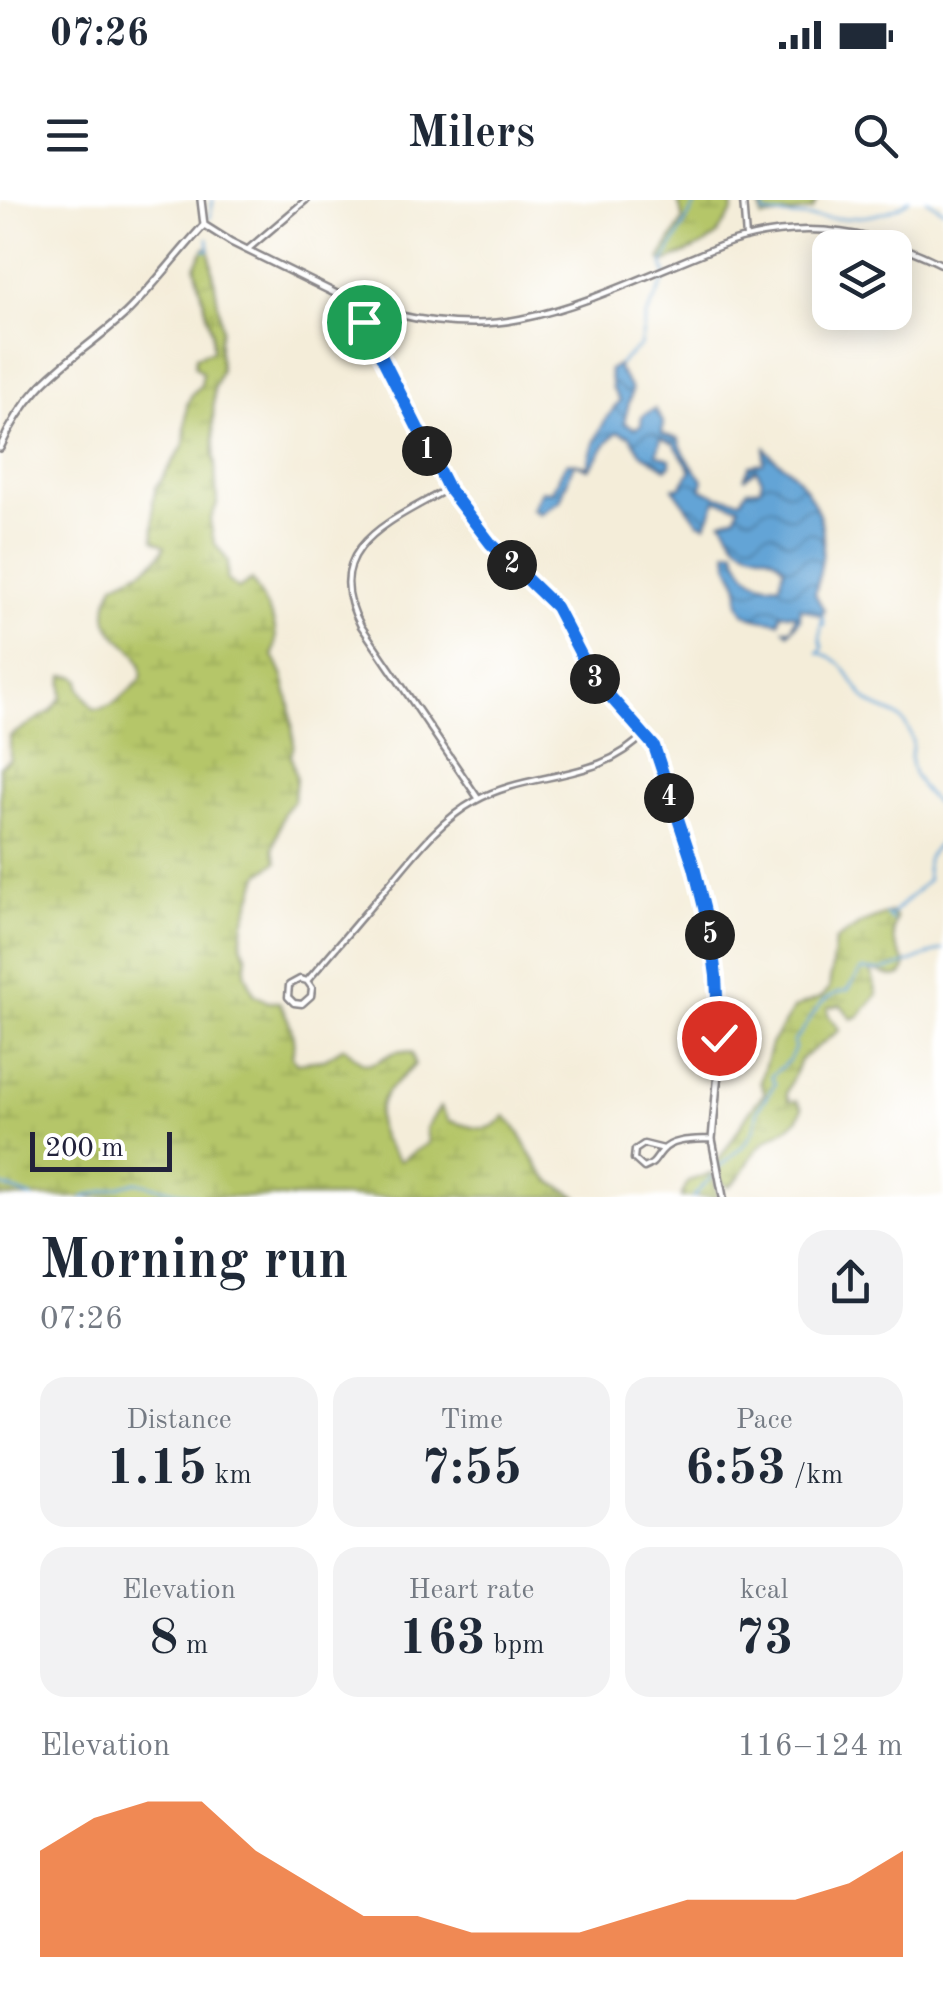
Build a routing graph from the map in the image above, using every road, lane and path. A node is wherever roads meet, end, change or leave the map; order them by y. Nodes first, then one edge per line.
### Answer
1 (201, 200) edge
2 (306, 200) edge
3 (743, 200) edge
4 (204, 225) junction
5 (746, 238) junction
6 (246, 250) junction
7 (943, 264) edge
8 (351, 301) junction
9 (0, 448) edge
10 (448, 488) junction
11 (645, 733) junction
12 (478, 799) junction
13 (307, 982) junction
14 (712, 1138) junction
15 (664, 1148) junction
16 (723, 1197) edge

1 - 4 street
2 - 6 street
3 - 5 street
4 - 6 street
4 - 9 street
5 - 7 street
5 - 8 street
6 - 8 street
8 - 10 street
10 - 11 street
10 - 12 street
11 - 12 street
11 - 14 street
12 - 13 street
13 - 13 street
14 - 15 street
14 - 16 street
15 - 15 street

